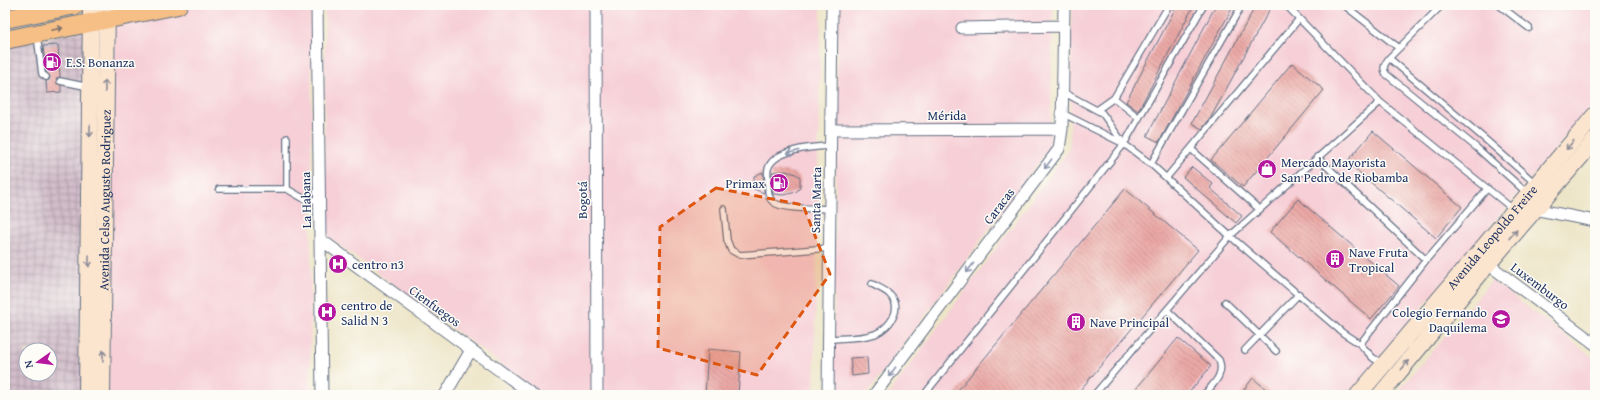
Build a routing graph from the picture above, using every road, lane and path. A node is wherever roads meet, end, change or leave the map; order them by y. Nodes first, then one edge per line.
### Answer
1 (76, 5) edge
2 (178, 5) edge
3 (318, 5) edge
4 (596, 5) edge
5 (832, 5) edge
6 (1064, 5) edge
7 (1169, 5) edge
8 (1204, 5) edge
9 (1242, 5) edge
10 (1286, 5) edge
11 (1344, 5) edge
12 (1442, 5) edge
13 (1500, 5) edge
14 (50, 7) edge
15 (99, 14) edge
16 (5, 19) edge
17 (1299, 19) junction
18 (1064, 26) junction
19 (962, 28) dead end
20 (1529, 28) dead end
21 (37, 33) junction
22 (5, 40) edge
23 (1399, 48) junction
24 (1389, 58) junction
25 (98, 65) junction
26 (46, 77) dead end
27 (60, 81) dead end
28 (90, 87) junction
29 (1063, 92) junction
30 (1114, 98) junction
31 (1380, 102) junction
32 (1097, 110) junction
33 (1062, 113) junction
34 (1595, 115) edge
35 (1139, 118) junction
36 (1062, 129) junction
37 (832, 130) junction
38 (287, 138) dead end
39 (1595, 140) edge
40 (1124, 144) junction
41 (831, 146) junction
42 (1191, 148) junction
43 (1317, 157) junction
44 (1151, 164) junction
45 (1167, 177) junction
46 (219, 189) dead end
47 (287, 189) junction
48 (1487, 189) junction
49 (1532, 189) junction
50 (320, 200) junction
51 (830, 209) junction
52 (1259, 209) junction
53 (1534, 209) junction
54 (724, 210) dead end
55 (1514, 211) junction
56 (1595, 221) edge
57 (1230, 236) junction
58 (320, 239) junction
59 (830, 248) junction
60 (1426, 260) junction
61 (1488, 264) junction
62 (872, 284) dead end
63 (1299, 294) junction
64 (1225, 302) dead end
65 (1166, 310) junction
66 (1259, 335) junction
67 (828, 339) junction
68 (1360, 344) junction
69 (1595, 344) edge
70 (471, 350) junction
71 (1245, 350) dead end
72 (1276, 351) dead end
73 (1384, 364) junction
74 (95, 378) junction
75 (1363, 393) edge
76 (530, 394) edge
77 (87, 395) edge
78 (102, 395) edge
79 (322, 395) edge
80 (445, 395) edge
81 (597, 395) edge
82 (828, 395) edge
83 (874, 395) edge
84 (924, 395) edge
85 (1094, 395) edge
86 (1204, 395) edge
87 (1380, 395) edge

1 - 14 main road
2 - 15 main road
3 - 50 street, La Habana
4 - 81 street, Bogotá
5 - 37 street, Santa Marta
6 - 18 street, Caracas
7 - 30 lane
8 - 35 lane
9 - 44 lane
10 - 17 lane
11 - 23 lane
12 - 23 lane
13 - 20 lane
14 - 16 main road
21 -> 15 main road
15 - 25 street, Avenida Celso Augusto Rodriguez
17 - 31 lane
17 - 42 lane
18 - 19 street
18 - 29 street, Caracas
21 - 22 main road
21 - 26 lane
23 - 24 lane
24 - 49 lane
24 - 49 lane
25 - 28 street, Avenida Celso Augusto Rodriguez
74 -> 25 street, Avenida Celso Augusto Rodriguez
27 - 28 lane
28 -> 74 street, Avenida Celso Augusto Rodriguez
29 - 32 lane
29 - 33 street, Caracas
30 - 32 lane
30 - 35 lane
31 - 43 lane
31 - 48 lane
32 - 40 lane
33 - 36 street, Caracas
33 - 40 lane
34 -> 49 street, Avenida Leopoldo Freire
35 - 40 lane
36 - 37 street, Mérida
36 -> 83 street, Caracas
37 - 41 street, Santa Marta
38 - 47 lane
39 - 53 street, Avenida Leopoldo Freire
40 - 44 lane
40 - 84 lane
41 - 51 street, Santa Marta
41 -> 51 lane
42 - 45 lane
42 - 52 lane
43 - 52 lane
43 - 60 lane
44 - 45 lane
45 - 57 lane
46 - 47 lane
47 - 50 lane
48 - 55 lane
48 - 60 lane
49 - 55 street, Avenida Leopoldo Freire
50 - 58 street, La Habana
51 - 59 street, Santa Marta
52 - 57 lane
53 - 56 street
61 -> 53 street, Avenida Leopoldo Freire
54 - 59 lane
55 - 73 street, Avenida Leopoldo Freire
57 - 63 lane
57 - 65 lane
58 - 70 street, Cienfuegos
58 - 79 street, La Habana
59 - 67 street, Santa Marta
60 - 68 lane
61 - 69 street, Luxemburgo
87 -> 61 street, Avenida Leopoldo Freire
62 - 67 lane
63 - 66 lane
63 - 68 lane
64 - 66 lane
65 - 85 lane
65 - 86 lane
66 - 71 lane
66 - 72 lane
67 - 82 street, Santa Marta
68 - 73 lane
70 - 76 street, Cienfuegos
70 - 80 street
73 - 75 street, Avenida Leopoldo Freire
74 - 77 street, Avenida Celso Augusto Rodriguez
74 - 78 street, Avenida Celso Augusto Rodriguez

